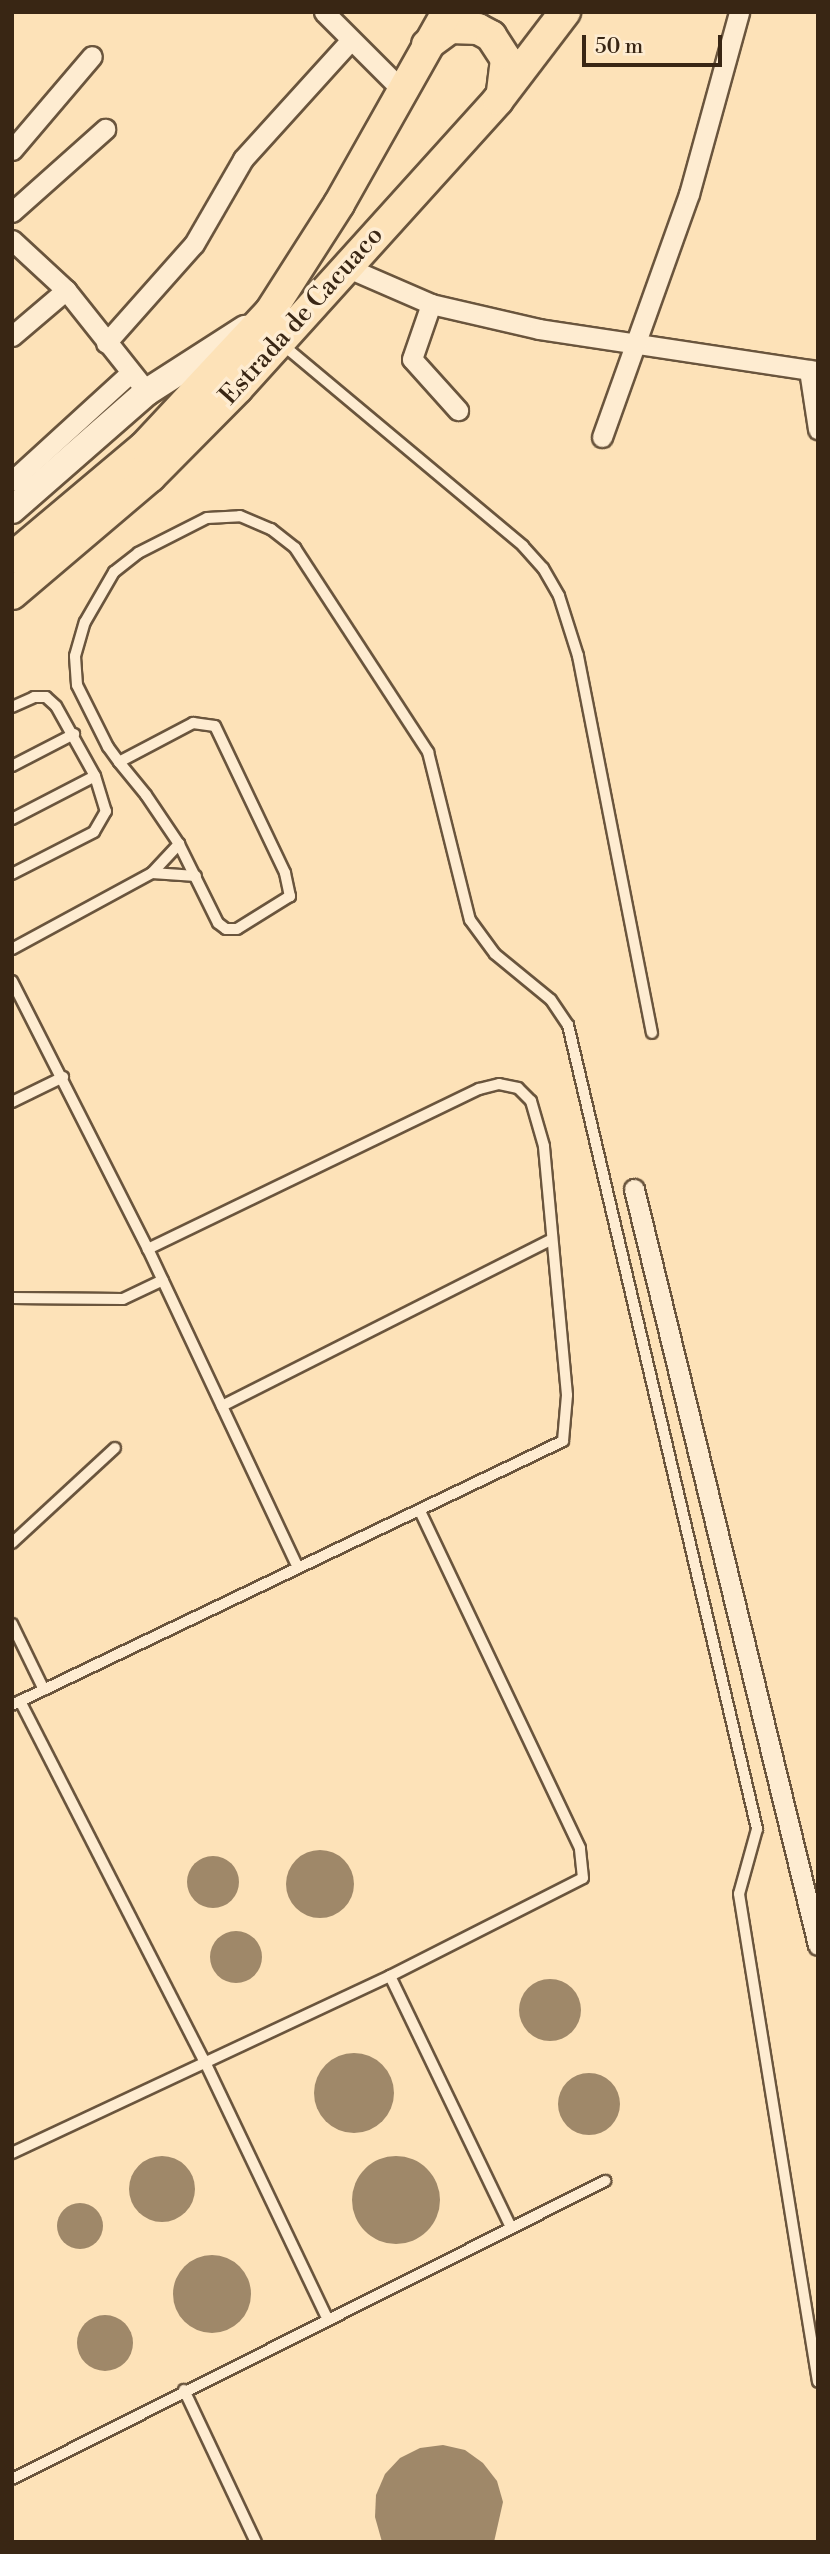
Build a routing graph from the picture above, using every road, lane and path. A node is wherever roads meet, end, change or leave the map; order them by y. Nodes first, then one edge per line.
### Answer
1 (324, 12) edge
2 (447, 12) edge
3 (565, 12) edge
4 (739, 12) edge
5 (350, 41) junction
6 (427, 46) junction
7 (92, 56) dead end
8 (403, 91) junction
9 (498, 100) junction
10 (105, 130) dead end
11 (12, 150) edge
12 (12, 212) edge
13 (12, 240) edge
14 (346, 267) junction
15 (66, 290) junction
16 (431, 304) junction
17 (270, 312) junction
18 (12, 336) edge
19 (106, 343) junction
20 (280, 343) junction
21 (636, 344) junction
22 (813, 370) edge
23 (138, 383) junction
24 (458, 410) dead end
25 (818, 429) edge
26 (602, 437) dead end
27 (12, 481) edge
28 (12, 510) edge
29 (12, 558) edge
30 (12, 594) edge
31 (12, 708) edge
32 (74, 734) junction
33 (119, 762) junction
34 (12, 766) edge
35 (95, 776) junction
36 (12, 819) edge
37 (179, 845) junction
38 (152, 873) junction
39 (12, 874) edge
40 (195, 876) junction
41 (12, 949) edge
42 (12, 981) edge
43 (652, 1033) dead end
44 (63, 1077) junction
45 (12, 1102) edge
46 (634, 1189) dead end
47 (550, 1240) junction
48 (148, 1250) junction
49 (163, 1280) junction
50 (12, 1298) edge
51 (222, 1406) junction
52 (115, 1448) dead end
53 (420, 1511) junction
54 (12, 1543) edge
55 (297, 1566) junction
56 (12, 1624) edge
57 (44, 1690) junction
58 (16, 1703) edge
59 (818, 1945) edge
60 (390, 1976) junction
61 (204, 2060) junction
62 (12, 2153) edge
63 (605, 2181) dead end
64 (510, 2225) junction
65 (327, 2318) junction
66 (818, 2382) edge
67 (184, 2390) junction
68 (12, 2479) edge
69 (256, 2542) edge

1 - 5 street
2 - 6 main road, Estrada de Cacuaco
3 - 9 main road, Estrada de Cacuaco
4 - 21 street
5 - 8 street
5 - 19 street
6 - 8 main road, Estrada de Cacuaco
6 - 9 main road
7 - 11 street
8 - 17 main road, Estrada de Cacuaco
9 - 14 main road, Estrada de Cacuaco
10 - 12 street
13 - 15 street
14 - 16 street
14 - 20 main road, Estrada de Cacuaco
15 - 18 street
15 - 19 street
16 - 21 street
16 - 24 street
17 - 23 main road
17 - 29 main road, Estrada de Cacuaco
19 - 23 street
20 - 30 main road, Estrada de Cacuaco
20 - 43 lane
21 - 22 street
21 - 26 street
22 - 25 street
23 - 27 street
23 - 28 main road
31 - 32 lane
32 - 34 lane
32 - 35 lane
33 - 37 lane
33 - 40 lane
33 - 66 lane
35 - 36 lane
35 - 39 lane
37 - 38 lane
37 - 40 lane
38 - 40 lane
38 - 41 lane
42 - 44 lane
44 - 45 lane
44 - 48 lane
46 - 59 street
47 - 48 lane
47 - 51 lane
47 - 53 lane
48 - 49 lane
49 - 50 lane
49 - 51 lane
51 - 55 lane
52 - 54 lane
53 - 55 lane
53 - 60 lane
55 - 57 lane
56 - 57 lane
57 - 58 lane
58 - 61 lane
60 - 61 lane
60 - 64 lane
61 - 62 lane
61 - 65 lane
63 - 64 lane
64 - 65 lane
65 - 67 lane
67 - 68 lane
67 - 69 lane

